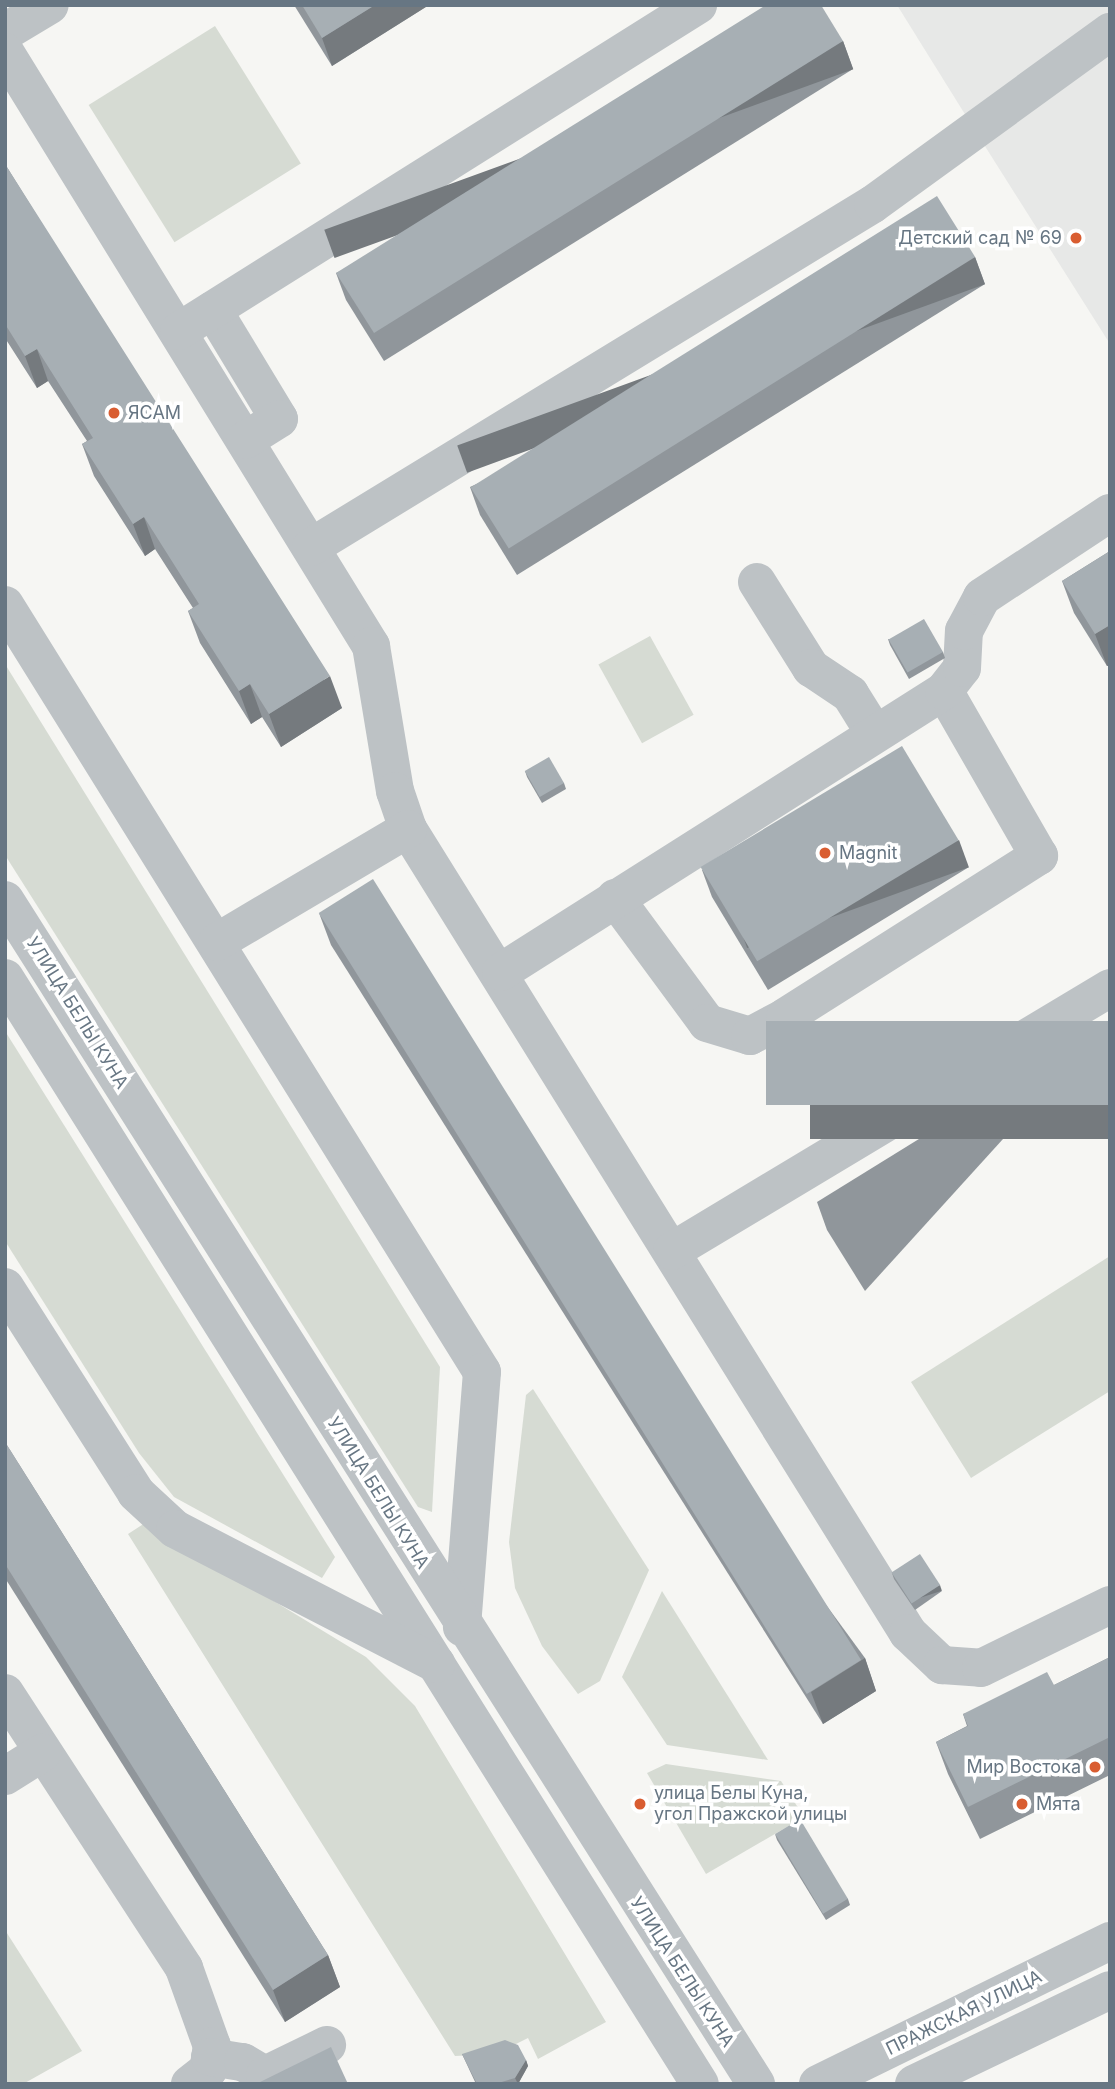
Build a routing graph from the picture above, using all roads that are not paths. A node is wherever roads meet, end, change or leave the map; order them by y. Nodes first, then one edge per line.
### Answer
1 (50, 5) edge
2 (698, 5) edge
3 (5, 32) edge
4 (1110, 32) edge
5 (5, 52) edge
6 (213, 310) junction
7 (179, 331) junction
8 (246, 440) junction
9 (1110, 513) edge
10 (311, 547) junction
11 (757, 582) dead end
12 (5, 605) edge
13 (944, 691) junction
14 (875, 734) junction
15 (408, 829) junction
16 (615, 898) junction
17 (5, 900) edge
18 (217, 942) junction
19 (501, 972) junction
20 (5, 978) edge
21 (1110, 988) edge
22 (672, 1251) junction
23 (5, 1287) edge
24 (1110, 1605) edge
25 (462, 1627) junction
26 (436, 1664) junction
27 (5, 1693) edge
28 (42, 1753) junction
29 (5, 1776) edge
30 (1110, 1941) edge
31 (1110, 1990) edge
32 (327, 2045) dead end
33 (200, 2070) edge
34 (700, 2084) edge
35 (756, 2084) edge
36 (818, 2084) edge
37 (914, 2084) edge

1 - 3 street
2 - 6 street
4 - 10 street
5 - 7 street
6 - 7 street
6 - 8 street
7 - 8 street
8 - 10 street
9 - 13 street
10 - 15 street
11 - 14 street
12 - 18 street
13 - 14 street
13 - 16 street
14 - 16 street
15 - 18 street
15 - 19 street
16 - 19 street
17 - 25 street, УЛИЦА БЕЛЫ КУНА
18 - 25 street
19 - 22 street
20 - 26 street
21 - 22 street
22 - 24 street
23 - 26 street
25 - 35 street, УЛИЦА БЕЛЫ КУНА
26 - 34 street
27 - 28 street
28 - 29 street
28 - 33 street
30 - 36 street, ПРАЖСКАЯ УЛИЦА
31 - 37 street
32 - 33 street

